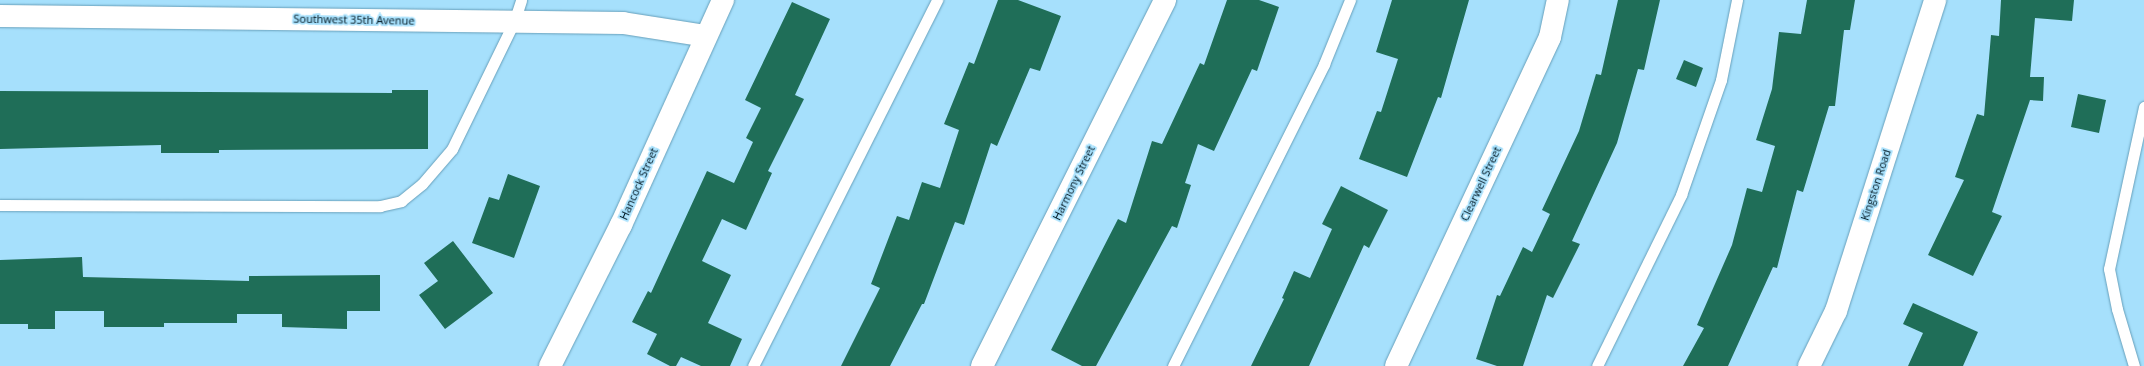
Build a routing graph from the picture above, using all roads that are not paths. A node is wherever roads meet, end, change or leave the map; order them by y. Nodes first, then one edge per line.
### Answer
1 (521, 0) edge
2 (723, 0) edge
3 (937, 0) edge
4 (1165, 0) edge
5 (1350, 0) edge
6 (1558, 0) edge
7 (1737, 0) edge
8 (1935, 0) edge
9 (0, 16) edge
10 (514, 22) junction
11 (706, 36) junction
12 (2144, 107) edge
13 (0, 205) edge
14 (550, 366) edge
15 (753, 366) edge
16 (982, 366) edge
17 (1173, 366) edge
18 (1396, 366) edge
19 (1597, 366) edge
20 (1809, 366) edge
21 (2134, 366) edge

1 - 10 lane
2 - 11 street, Hancock Street
3 - 15 lane
4 - 16 street, Harmony Street
5 - 17 lane
6 - 18 street, Clearwell Street
7 - 19 lane
8 - 20 street, Kingston Road
9 - 10 street, Southwest 35th Avenue
10 - 11 street, Southwest 35th Avenue
10 - 13 lane
11 - 14 street, Hancock Street
12 - 21 lane

